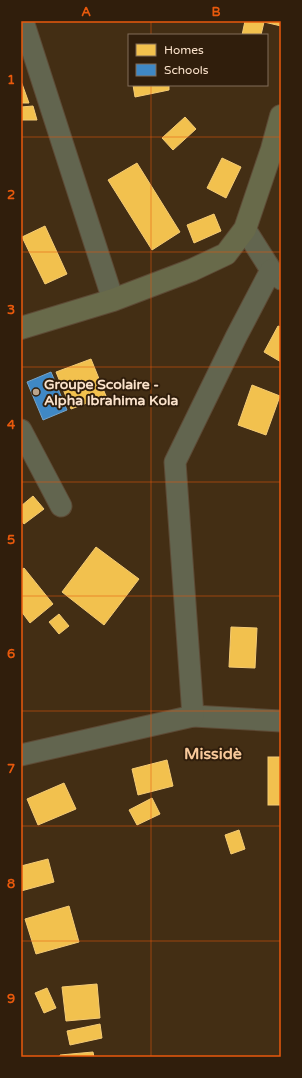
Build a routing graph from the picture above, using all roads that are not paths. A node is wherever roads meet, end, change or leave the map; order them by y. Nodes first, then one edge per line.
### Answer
1 (23, 21) edge
2 (281, 116) edge
3 (245, 230) junction
4 (276, 275) edge
5 (113, 300) junction
6 (21, 328) edge
7 (21, 430) edge
8 (61, 506) dead end
9 (193, 716) junction
10 (281, 721) edge
11 (21, 755) edge

1 - 5 street
2 - 3 main road
3 - 4 street
3 - 5 main road
4 - 9 street
5 - 6 main road
7 - 8 street
9 - 10 street
9 - 11 street

